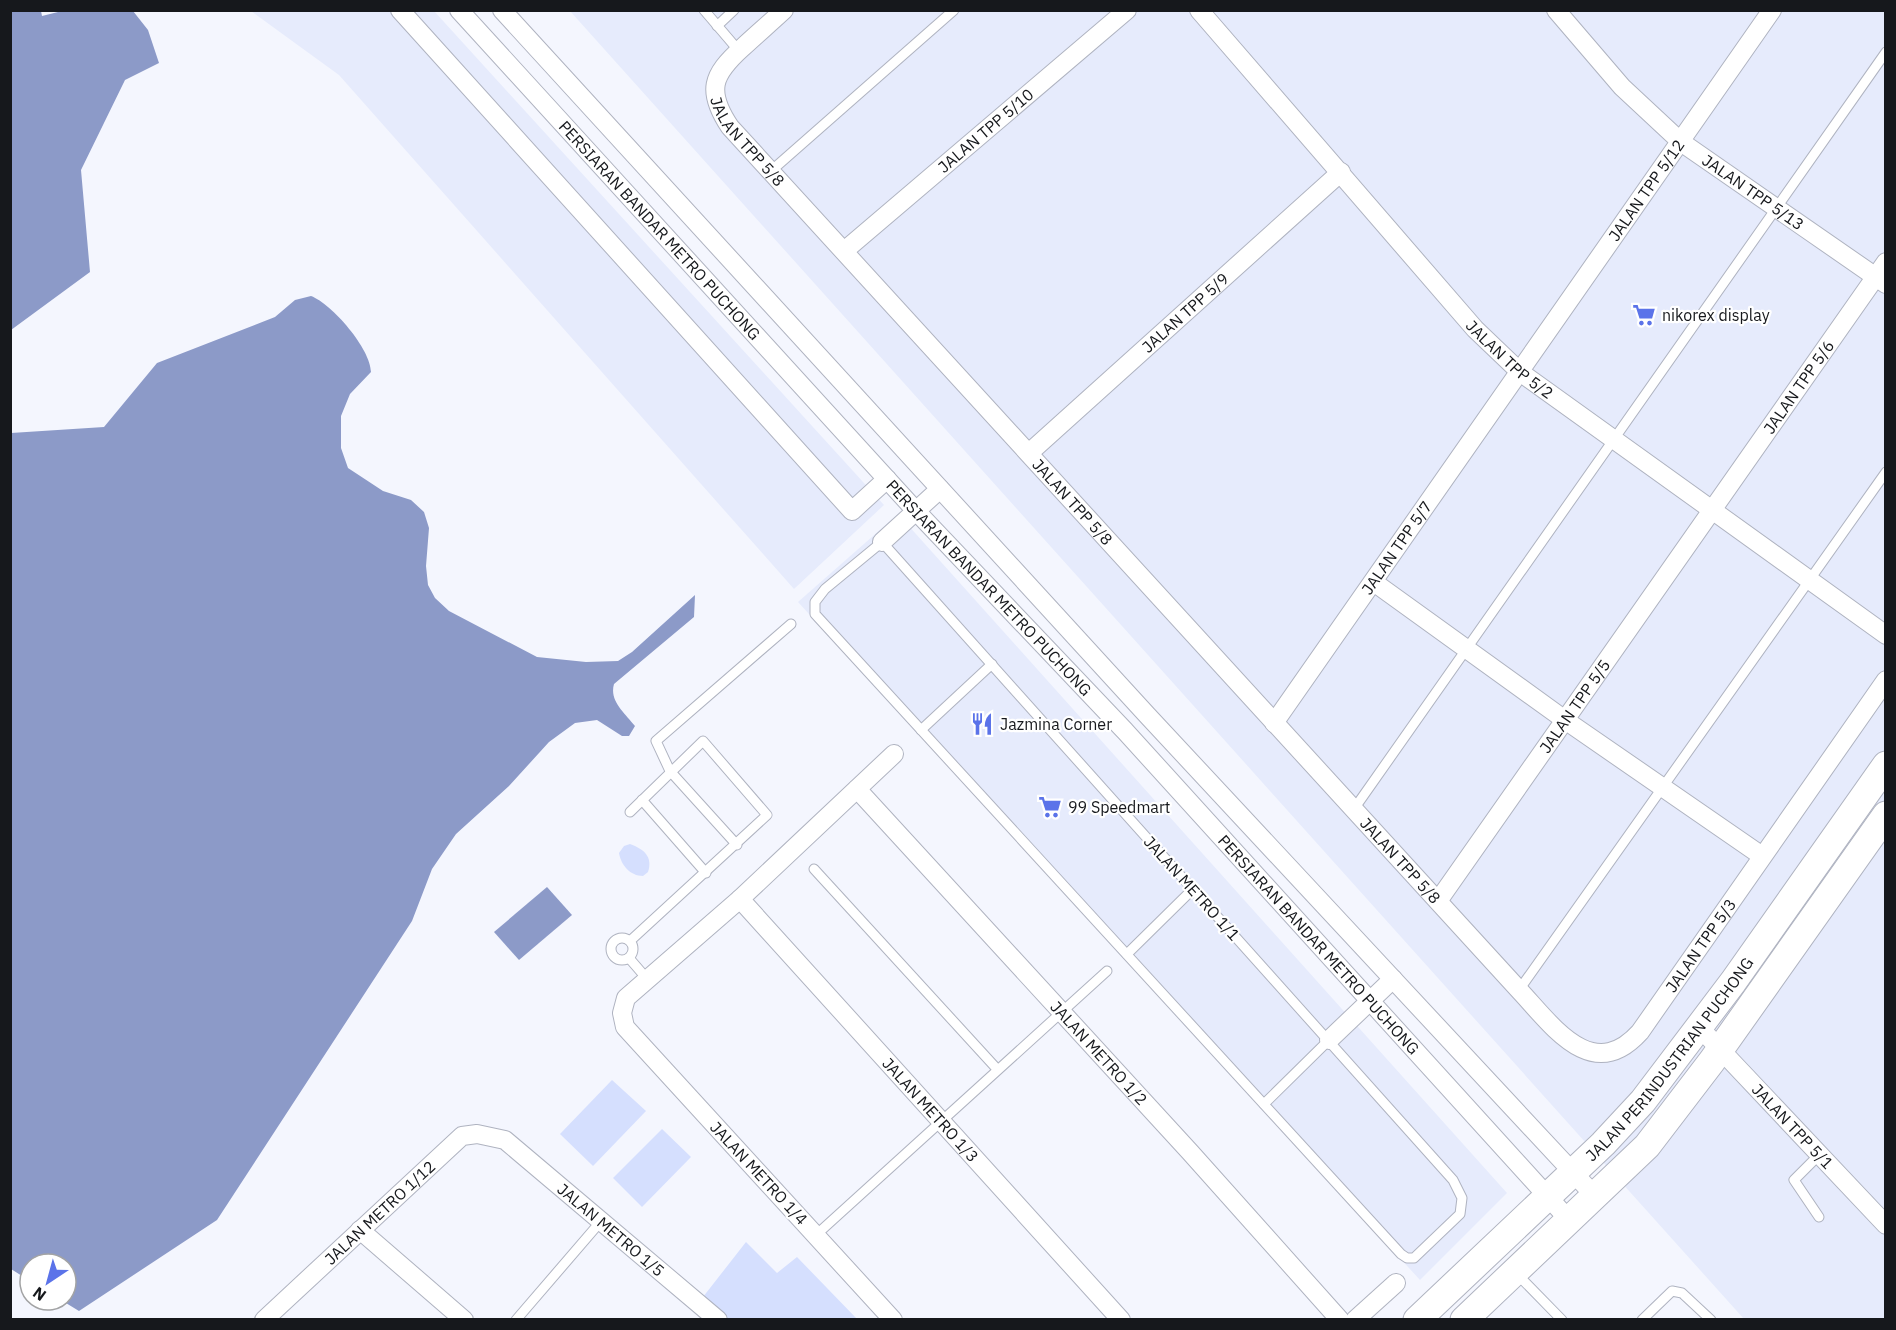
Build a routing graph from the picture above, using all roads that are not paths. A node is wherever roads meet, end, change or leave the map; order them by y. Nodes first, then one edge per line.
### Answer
1 (400, 10) edge
2 (459, 10) edge
3 (502, 10) edge
4 (704, 10) edge
5 (734, 10) edge
6 (784, 10) edge
7 (954, 10) edge
8 (1127, 10) edge
9 (1199, 10) edge
10 (1556, 10) edge
11 (1772, 10) edge
12 (717, 26) junction
13 (739, 51) junction
14 (1886, 52) edge
15 (1681, 142) junction
16 (771, 171) junction
17 (1341, 172) junction
18 (1775, 207) junction
19 (844, 251) junction
20 (1882, 274) edge
21 (1520, 372) junction
22 (1613, 441) junction
23 (1029, 453) junction
24 (1886, 472) edge
25 (887, 479) junction
26 (940, 489) junction
27 (916, 511) junction
28 (1712, 511) junction
29 (882, 542) junction
30 (1811, 580) junction
31 (1375, 583) junction
32 (791, 624) dead end
33 (1886, 634) edge
34 (1467, 650) junction
35 (992, 664) junction
36 (1886, 680) edge
37 (1565, 720) junction
38 (1274, 723) junction
39 (921, 730) junction
40 (894, 754) dead end
41 (1886, 765) edge
42 (670, 771) junction
43 (857, 789) junction
44 (1662, 789) junction
45 (642, 800) junction
46 (1354, 809) junction
47 (630, 812) dead end
48 (1883, 824) edge
49 (737, 845) junction
50 (1762, 856) junction
51 (814, 869) dead end
52 (706, 873) junction
53 (1193, 889) junction
54 (740, 899) junction
55 (1438, 901) junction
56 (630, 941) junction
57 (1476, 941) joint
58 (1127, 954) junction
59 (629, 958) junction
60 (1107, 971) dead end
61 (1393, 979) junction
62 (648, 980) junction
63 (1519, 990) junction
64 (1370, 1001) junction
65 (1061, 1011) junction
66 (1700, 1028) junction
67 (1329, 1040) junction
68 (1720, 1050) junction
69 (997, 1069) junction
70 (1264, 1104) junction
71 (941, 1120) junction
72 (505, 1140) joint
73 (1819, 1155) junction
74 (1567, 1167) junction
75 (1547, 1195) junction
76 (1594, 1196) junction
77 (1819, 1217) dead end
78 (602, 1220) junction
79 (1569, 1220) junction
80 (1886, 1225) edge
81 (360, 1230) junction
82 (816, 1235) junction
83 (1515, 1271) junction
84 (1396, 1283) dead end
85 (264, 1320) edge
86 (464, 1320) edge
87 (516, 1320) edge
88 (718, 1320) edge
89 (893, 1320) edge
90 (1121, 1320) edge
91 (1340, 1320) edge
92 (1355, 1320) edge
93 (1417, 1320) edge
94 (1464, 1320) edge
95 (1562, 1320) edge
96 (1642, 1320) edge
97 (1711, 1320) edge

1 - 25 street
2 - 25 street, PERSIARAN BANDAR METRO PUCHONG
3 - 26 street, PERSIARAN BANDAR METRO PUCHONG
4 - 12 lane
5 - 12 lane
6 - 13 street, JALAN TPP 5/8
7 - 16 lane
8 - 19 street, JALAN TPP 5/10
9 - 17 street, JALAN TPP 5/2
10 - 15 street, JALAN TPP 5/13
11 - 15 street, JALAN TPP 5/12
12 - 13 lane
13 - 16 street, JALAN TPP 5/8
14 - 18 lane
15 - 18 street, JALAN TPP 5/13
15 - 21 street, JALAN TPP 5/12
16 - 19 street, JALAN TPP 5/8
17 - 21 street, JALAN TPP 5/2
17 - 23 street, JALAN TPP 5/9
18 - 20 street, JALAN TPP 5/13
18 - 22 lane
19 - 23 street, JALAN TPP 5/8
20 - 28 street, JALAN TPP 5/6
21 - 22 street, JALAN TPP 5/2
21 - 31 street, JALAN TPP 5/7
22 - 28 street, JALAN TPP 5/2
22 - 34 lane
23 - 38 street, JALAN TPP 5/8
24 - 30 lane
25 - 27 street, PERSIARAN BANDAR METRO PUCHONG
26 - 27 street
26 - 61 street, PERSIARAN BANDAR METRO PUCHONG
27 - 29 street
27 - 64 street, PERSIARAN BANDAR METRO PUCHONG
28 - 30 street, JALAN TPP 5/2
28 - 37 street, JALAN TPP 5/5
29 - 35 lane, JALAN METRO 1/1
29 - 39 lane
30 - 33 street, JALAN TPP 5/2
30 - 44 lane
31 - 34 street
31 - 38 street, JALAN TPP 5/7
32 - 42 lane
34 - 37 street
34 - 46 lane
35 - 39 lane
35 - 53 lane, JALAN METRO 1/1
36 - 50 street, JALAN TPP 5/3
37 - 44 street
37 - 55 street, JALAN TPP 5/5
38 - 46 street, JALAN TPP 5/8
39 - 58 lane
40 - 43 street
41 - 66 street, JALAN PERINDUSTRIAN PUCHONG
42 - 45 lane
42 - 49 lane
42 - 49 lane
43 - 54 street
43 - 65 street, JALAN METRO 1/2
44 - 50 street
44 - 63 lane
45 - 47 lane
45 - 52 lane
46 - 55 street, JALAN TPP 5/8
48 - 68 street, JALAN PERINDUSTRIAN PUCHONG
49 - 52 lane
50 - 63 street, JALAN TPP 5/3
51 - 69 lane
52 - 56 lane
53 - 58 lane
53 - 67 lane, JALAN METRO 1/1
54 - 62 street
54 - 71 street, JALAN METRO 1/3
55 - 57 street, JALAN TPP 5/8
56 - 59 lane
56 - 59 lane
57 - 63 street, JALAN TPP 5/3
58 - 70 lane
59 - 62 lane
60 - 65 lane
61 - 64 street
61 - 74 street, PERSIARAN BANDAR METRO PUCHONG
62 - 82 street, JALAN METRO 1/4
64 - 67 street
64 - 75 street, PERSIARAN BANDAR METRO PUCHONG
65 - 69 lane
65 - 91 street, JALAN METRO 1/2
66 - 68 street, JALAN TPP 5/1
66 - 74 street, JALAN PERINDUSTRIAN PUCHONG
67 - 70 lane
67 - 70 lane, JALAN METRO 1/1
68 - 73 street, JALAN TPP 5/1
68 - 76 street, JALAN PERINDUSTRIAN PUCHONG
69 - 71 lane
71 - 82 lane
71 - 90 street, JALAN METRO 1/3
72 - 78 street, JALAN METRO 1/5
72 - 81 street, JALAN METRO 1/12
73 - 77 lane
73 - 80 street, JALAN TPP 5/1
74 - 75 street, JALAN PERINDUSTRIAN PUCHONG
74 - 76 street, PERSIARAN BANDAR METRO PUCHONG
75 - 79 street, PERSIARAN BANDAR METRO PUCHONG
75 - 93 street, JALAN PERINDUSTRIAN PUCHONG
76 - 79 street, JALAN PERINDUSTRIAN PUCHONG
78 - 87 lane
78 - 88 street, JALAN METRO 1/5
79 - 83 street, JALAN PERINDUSTRIAN PUCHONG
81 - 85 street, JALAN METRO 1/12
81 - 86 street
82 - 89 street, JALAN METRO 1/4
83 - 94 street, JALAN PERINDUSTRIAN PUCHONG
83 - 95 lane
84 - 92 street
96 - 97 lane

